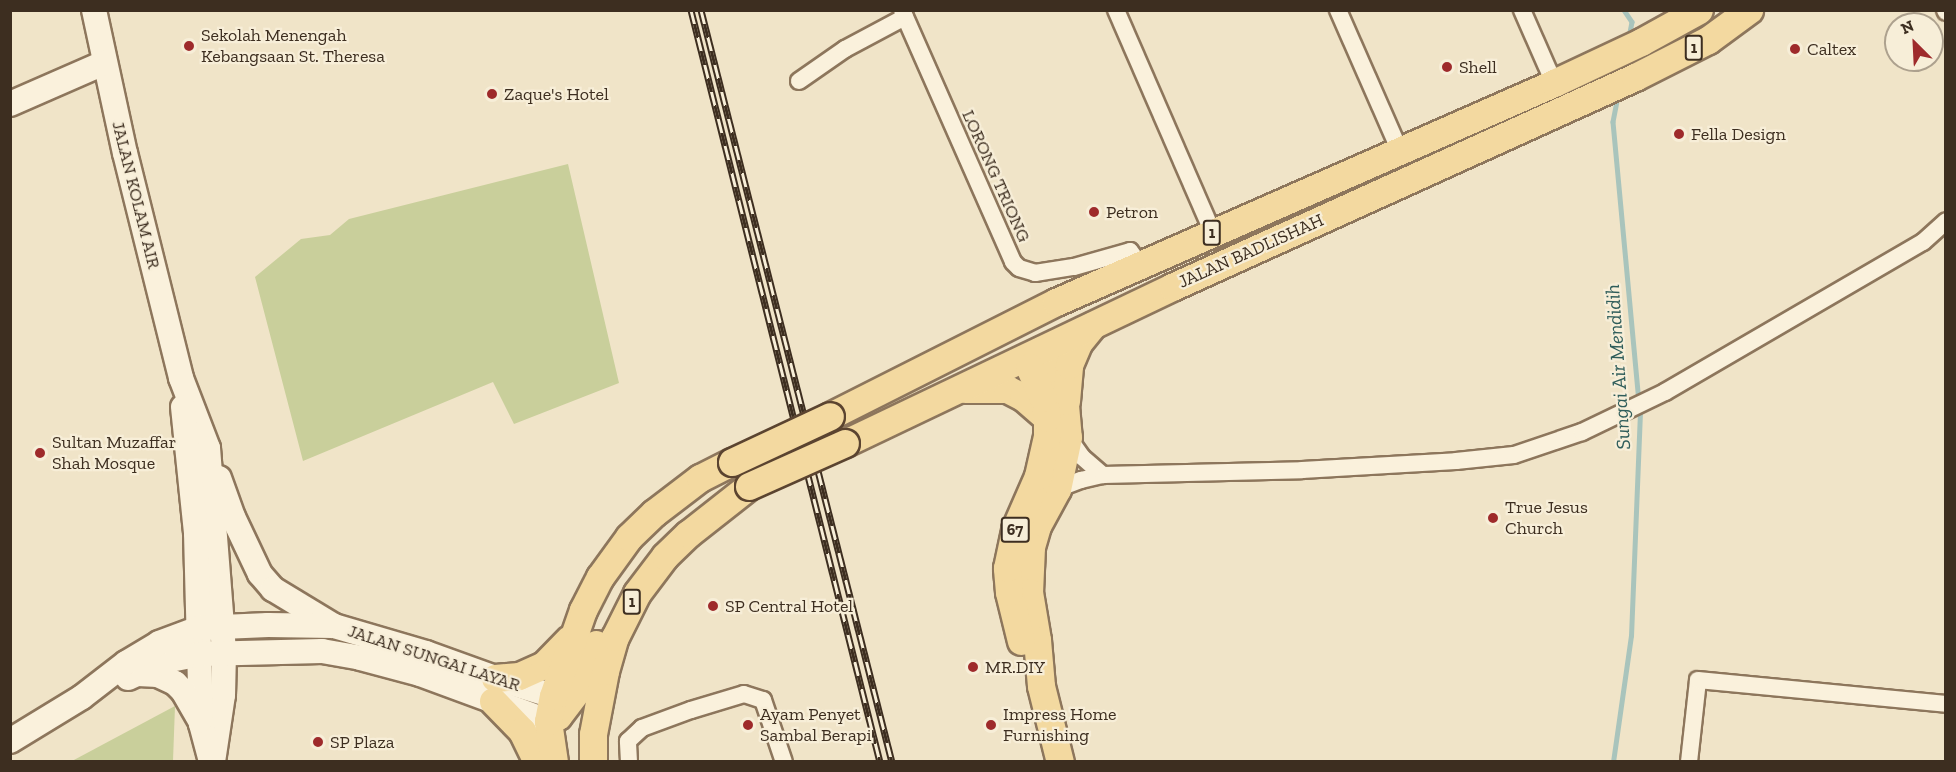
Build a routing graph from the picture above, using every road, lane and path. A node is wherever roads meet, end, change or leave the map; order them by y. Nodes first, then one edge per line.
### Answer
1 (94, 10) edge
2 (1116, 10) edge
3 (1338, 10) edge
4 (1522, 10) edge
5 (1699, 10) edge
6 (1749, 10) edge
7 (904, 14) edge
8 (104, 63) junction
9 (799, 81) dead end
10 (1554, 83) junction
11 (10, 104) edge
12 (1400, 151) junction
13 (1946, 221) edge
14 (1213, 233) junction
15 (1179, 248) junction
16 (1140, 265) junction
17 (1094, 323) junction
18 (1032, 351) junction
19 (181, 378) junction
20 (955, 390) junction
21 (1056, 411) junction
22 (835, 414) junction
23 (1068, 437) junction
24 (208, 448) junction
25 (1103, 475) junction
26 (1057, 489) junction
27 (665, 556) junction
28 (223, 626) junction
29 (334, 626) junction
30 (576, 627) junction
31 (199, 628) junction
32 (224, 652) junction
33 (200, 654) junction
34 (138, 674) junction
35 (1041, 686) junction
36 (494, 690) junction
37 (82, 697) junction
38 (1946, 704) edge
39 (555, 708) junction
40 (201, 724) junction
41 (10, 741) edge
42 (212, 762) edge
43 (537, 762) edge
44 (554, 762) edge
45 (578, 762) edge
46 (593, 762) edge
47 (629, 762) edge
48 (784, 762) edge
49 (1060, 762) edge
50 (1689, 762) edge

1 - 8 main road, JALAN KOLAM AIR
2 - 14 street
3 - 12 street
4 - 10 street
5 - 10 main road, JALAN BADLISHAH / 1
6 - 17 main road, JALAN BADLISHAH / 1
7 - 9 street
7 - 16 street, LORONG TRIONG
8 - 11 main road
8 - 19 main road, JALAN KOLAM AIR
10 - 12 main road, JALAN BADLISHAH / 1
12 - 14 main road, JALAN BADLISHAH / 1
13 - 25 street
14 - 15 main road, JALAN BADLISHAH / 1
15 - 16 main road, JALAN BADLISHAH / 1
15 - 18 main road
16 - 22 main road, JALAN BADLISHAH / 1
17 - 18 main road, JALAN BADLISHAH / 1
17 - 21 main road
18 - 20 main road, JALAN BADLISHAH / 1
18 - 21 main road, 67
18 - 22 main road
19 - 24 main road, JALAN KOLAM AIR
19 - 31 main road, JALAN KOLAM AIR
20 - 21 main road
20 - 27 main road, JALAN BADLISHAH / 1, bridge
21 - 23 main road, 67
21 - 35 main road, 67
22 - 30 main road, JALAN BADLISHAH / 1, bridge
23 - 25 street
23 - 26 main road, 67
24 - 28 main road, JALAN KOLAM AIR
24 - 29 main road
25 - 26 street
26 - 35 main road, 67
27 - 39 main road
27 - 46 main road, 1
28 - 29 main road, JALAN SUNGAI LAYAR
28 - 31 main road, JALAN SUNGAI LAYAR
28 - 32 main road, JALAN KOLAM AIR
29 - 36 main road, JALAN SUNGAI LAYAR
30 - 36 main road
30 - 39 main road, 1
31 - 33 main road, JALAN KOLAM AIR
31 - 37 main road, JALAN SUNGAI LAYAR
32 - 33 main road, JALAN SUNGAI LAYAR
32 - 36 main road, JALAN SUNGAI LAYAR
32 - 42 main road, JALAN KOLAM AIR
33 - 34 main road, JALAN SUNGAI LAYAR
33 - 40 main road, JALAN KOLAM AIR
34 - 37 main road, JALAN SUNGAI LAYAR
34 - 40 main road
35 - 49 main road, 67
36 - 39 main road, JALAN SUNGAI LAYAR
36 - 43 main road
37 - 41 main road, JALAN SUNGAI LAYAR
38 - 50 street
39 - 44 main road, 1
39 - 45 main road
40 - 42 main road
47 - 48 street

